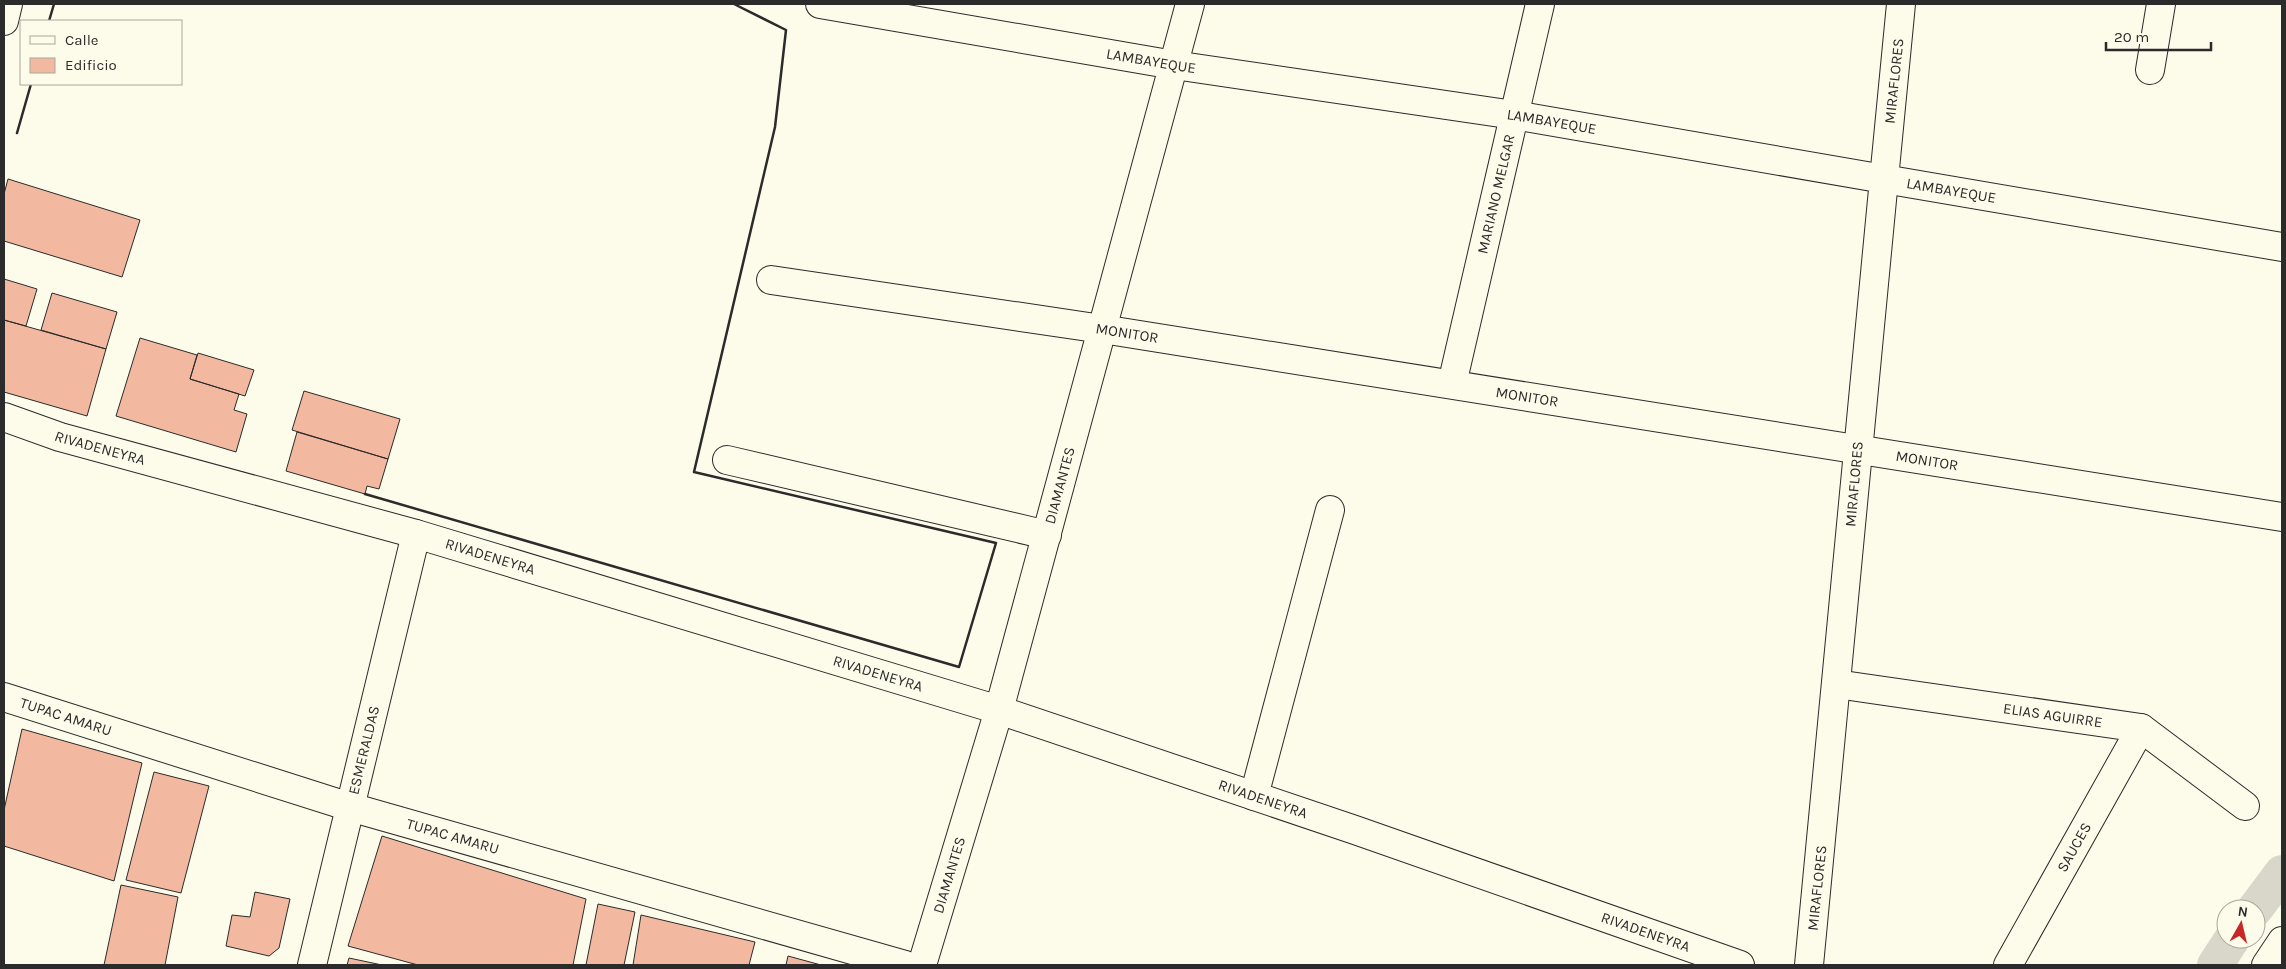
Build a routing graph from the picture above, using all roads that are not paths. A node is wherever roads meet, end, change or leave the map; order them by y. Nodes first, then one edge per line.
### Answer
1 (8, 4) edge
2 (820, 4) edge
3 (1190, 4) edge
4 (1540, 4) edge
5 (1901, 4) edge
6 (2161, 4) edge
7 (4, 21) edge
8 (1174, 65) junction
9 (2150, 70) dead end
10 (1514, 115) junction
11 (1884, 179) junction
12 (2282, 247) edge
13 (771, 280) dead end
14 (1102, 329) junction
15 (1452, 384) junction
16 (4, 417) edge
17 (1858, 449) junction
18 (727, 460) dead end
19 (1330, 510) dead end
20 (2282, 517) edge
21 (416, 534) junction
22 (1047, 535) junction
23 (1836, 684) junction
24 (4, 697) edge
25 (999, 710) junction
26 (2141, 728) junction
27 (1254, 796) junction
28 (350, 806) junction
29 (2245, 806) dead end
30 (2282, 941) edge
31 (312, 965) edge
32 (905, 965) edge
33 (922, 965) edge
34 (1740, 965) edge
35 (1809, 965) edge
36 (2008, 965) edge
37 (2266, 965) edge

1 - 7 street
2 - 8 street, LAMBAYEQUE
3 - 8 street, DIAMANTES
4 - 10 street, MARIANO MELGAR
5 - 11 street, MIRAFLORES
6 - 9 street
8 - 10 street, LAMBAYEQUE
8 - 14 street, DIAMANTES
10 - 11 street, LAMBAYEQUE
10 - 15 street, MARIANO MELGAR
11 - 12 street, LAMBAYEQUE
11 - 17 street, MIRAFLORES
13 - 14 street, MONITOR
14 - 15 street, MONITOR
14 - 22 street, DIAMANTES
15 - 17 street, MONITOR
16 - 21 street, RIVADENEYRA
17 - 20 street, MONITOR
17 - 23 street, MIRAFLORES
18 - 22 street
19 - 27 street
21 - 25 street, RIVADENEYRA
21 - 28 street, ESMERALDAS
22 - 25 street, DIAMANTES
23 - 26 street, ELIAS AGUIRRE
23 - 35 street, MIRAFLORES
24 - 28 street, TUPAC AMARU
25 - 27 street, RIVADENEYRA
25 - 33 street, DIAMANTES
26 - 29 street, ELIAS AGUIRRE
26 - 36 street, SAUCES
27 - 34 street, RIVADENEYRA
28 - 31 street, ESMERALDAS
28 - 32 street, TUPAC AMARU
30 - 37 street

